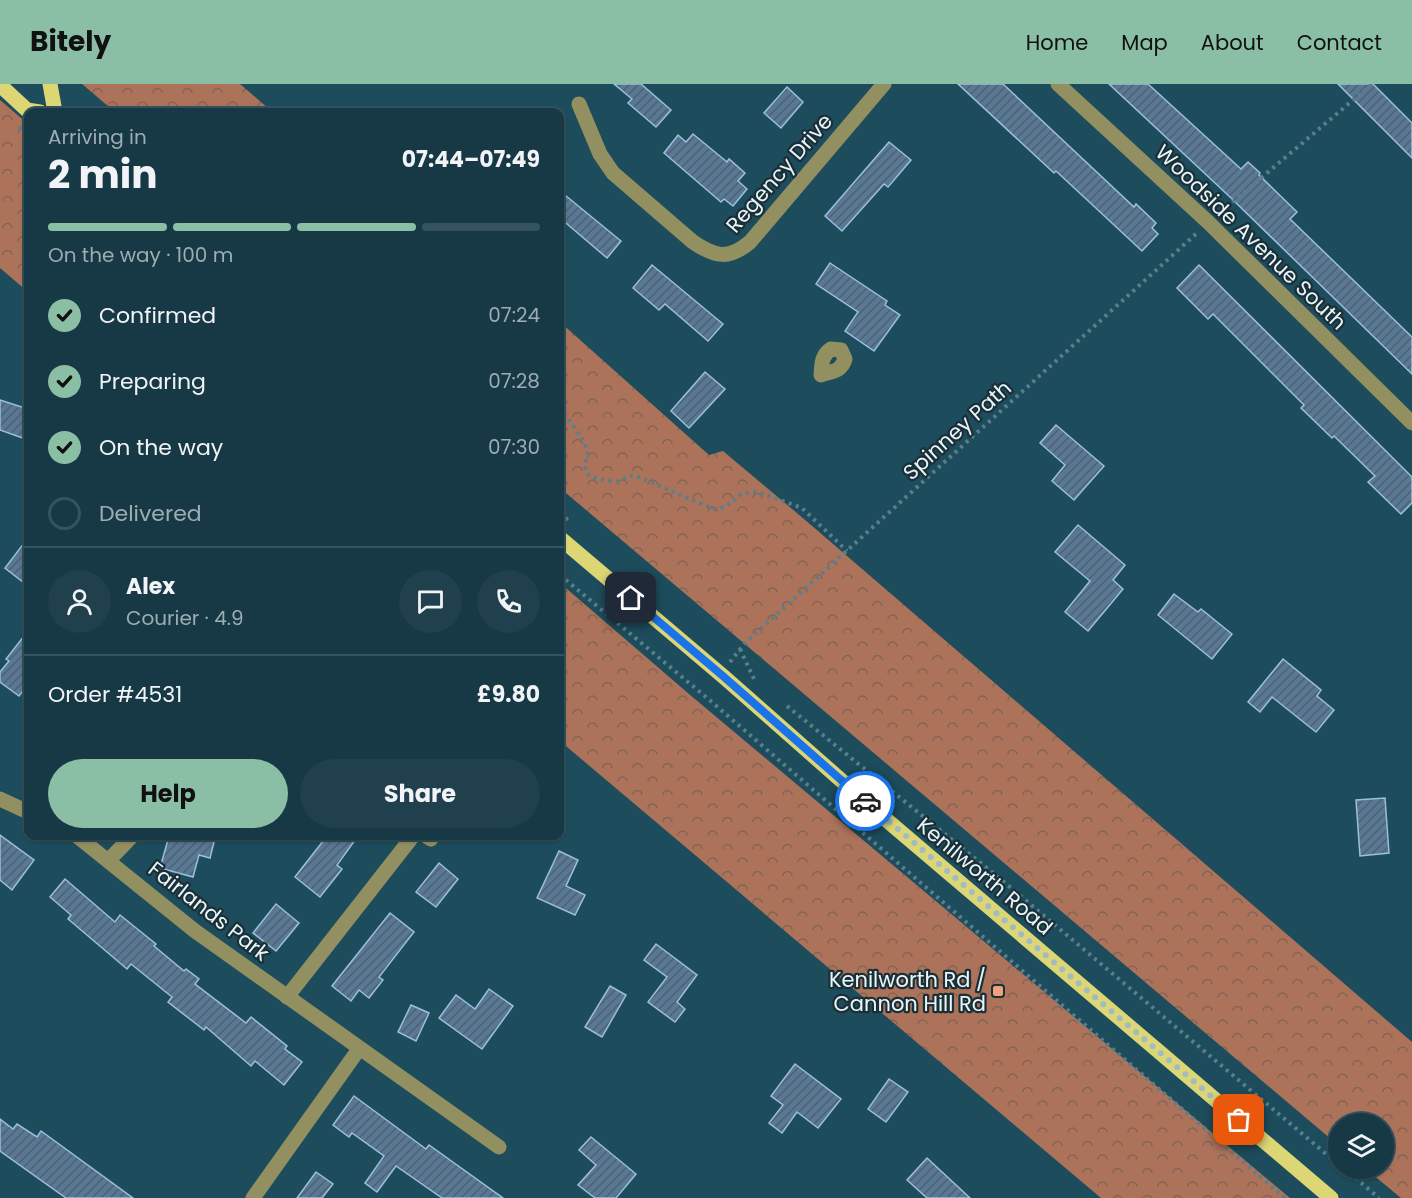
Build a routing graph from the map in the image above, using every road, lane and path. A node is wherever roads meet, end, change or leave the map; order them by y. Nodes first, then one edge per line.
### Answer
1 (50, 84) edge
2 (884, 84) edge
3 (1058, 84) edge
4 (1372, 84) edge
5 (0, 85) edge
6 (579, 104) dead end
7 (25, 108) edge
8 (55, 108) edge
9 (1208, 222) junction
10 (1191, 239) dead end
11 (564, 413) edge
12 (1412, 423) edge
13 (564, 541) edge
14 (847, 551) junction
15 (564, 578) edge
16 (744, 644) dead end
17 (740, 649) dead end
18 (730, 662) dead end
19 (738, 668) dead end
20 (746, 674) dead end
21 (780, 701) dead end
22 (0, 799) edge
23 (24, 810) edge
24 (82, 840) edge
25 (128, 840) edge
26 (410, 840) edge
27 (108, 860) junction
28 (287, 997) junction
29 (359, 1049) junction
30 (499, 1147) dead end
31 (1328, 1156) edge
32 (1357, 1179) edge
33 (253, 1198) edge
34 (1285, 1198) edge
35 (1330, 1198) edge
36 (1379, 1198) edge

1 - 8 main road
2 - 6 street, Regency Drive
3 - 9 street, Woodside Avenue South
4 - 9 path
5 - 7 main road
9 - 12 street, Woodside Avenue South
10 - 14 path, Spinney Path
11 - 14 path
13 - 35 main road, Kenilworth Road
14 - 16 path, Spinney Path
15 - 34 path
17 - 20 path
18 - 19 path
21 - 31 path
22 - 23 street
24 - 27 street, Fairlands Park
25 - 27 street
26 - 28 street
27 - 28 street, Fairlands Park
28 - 29 street, Fairlands Park
29 - 30 street, Fairlands Park
29 - 33 street
32 - 36 path

